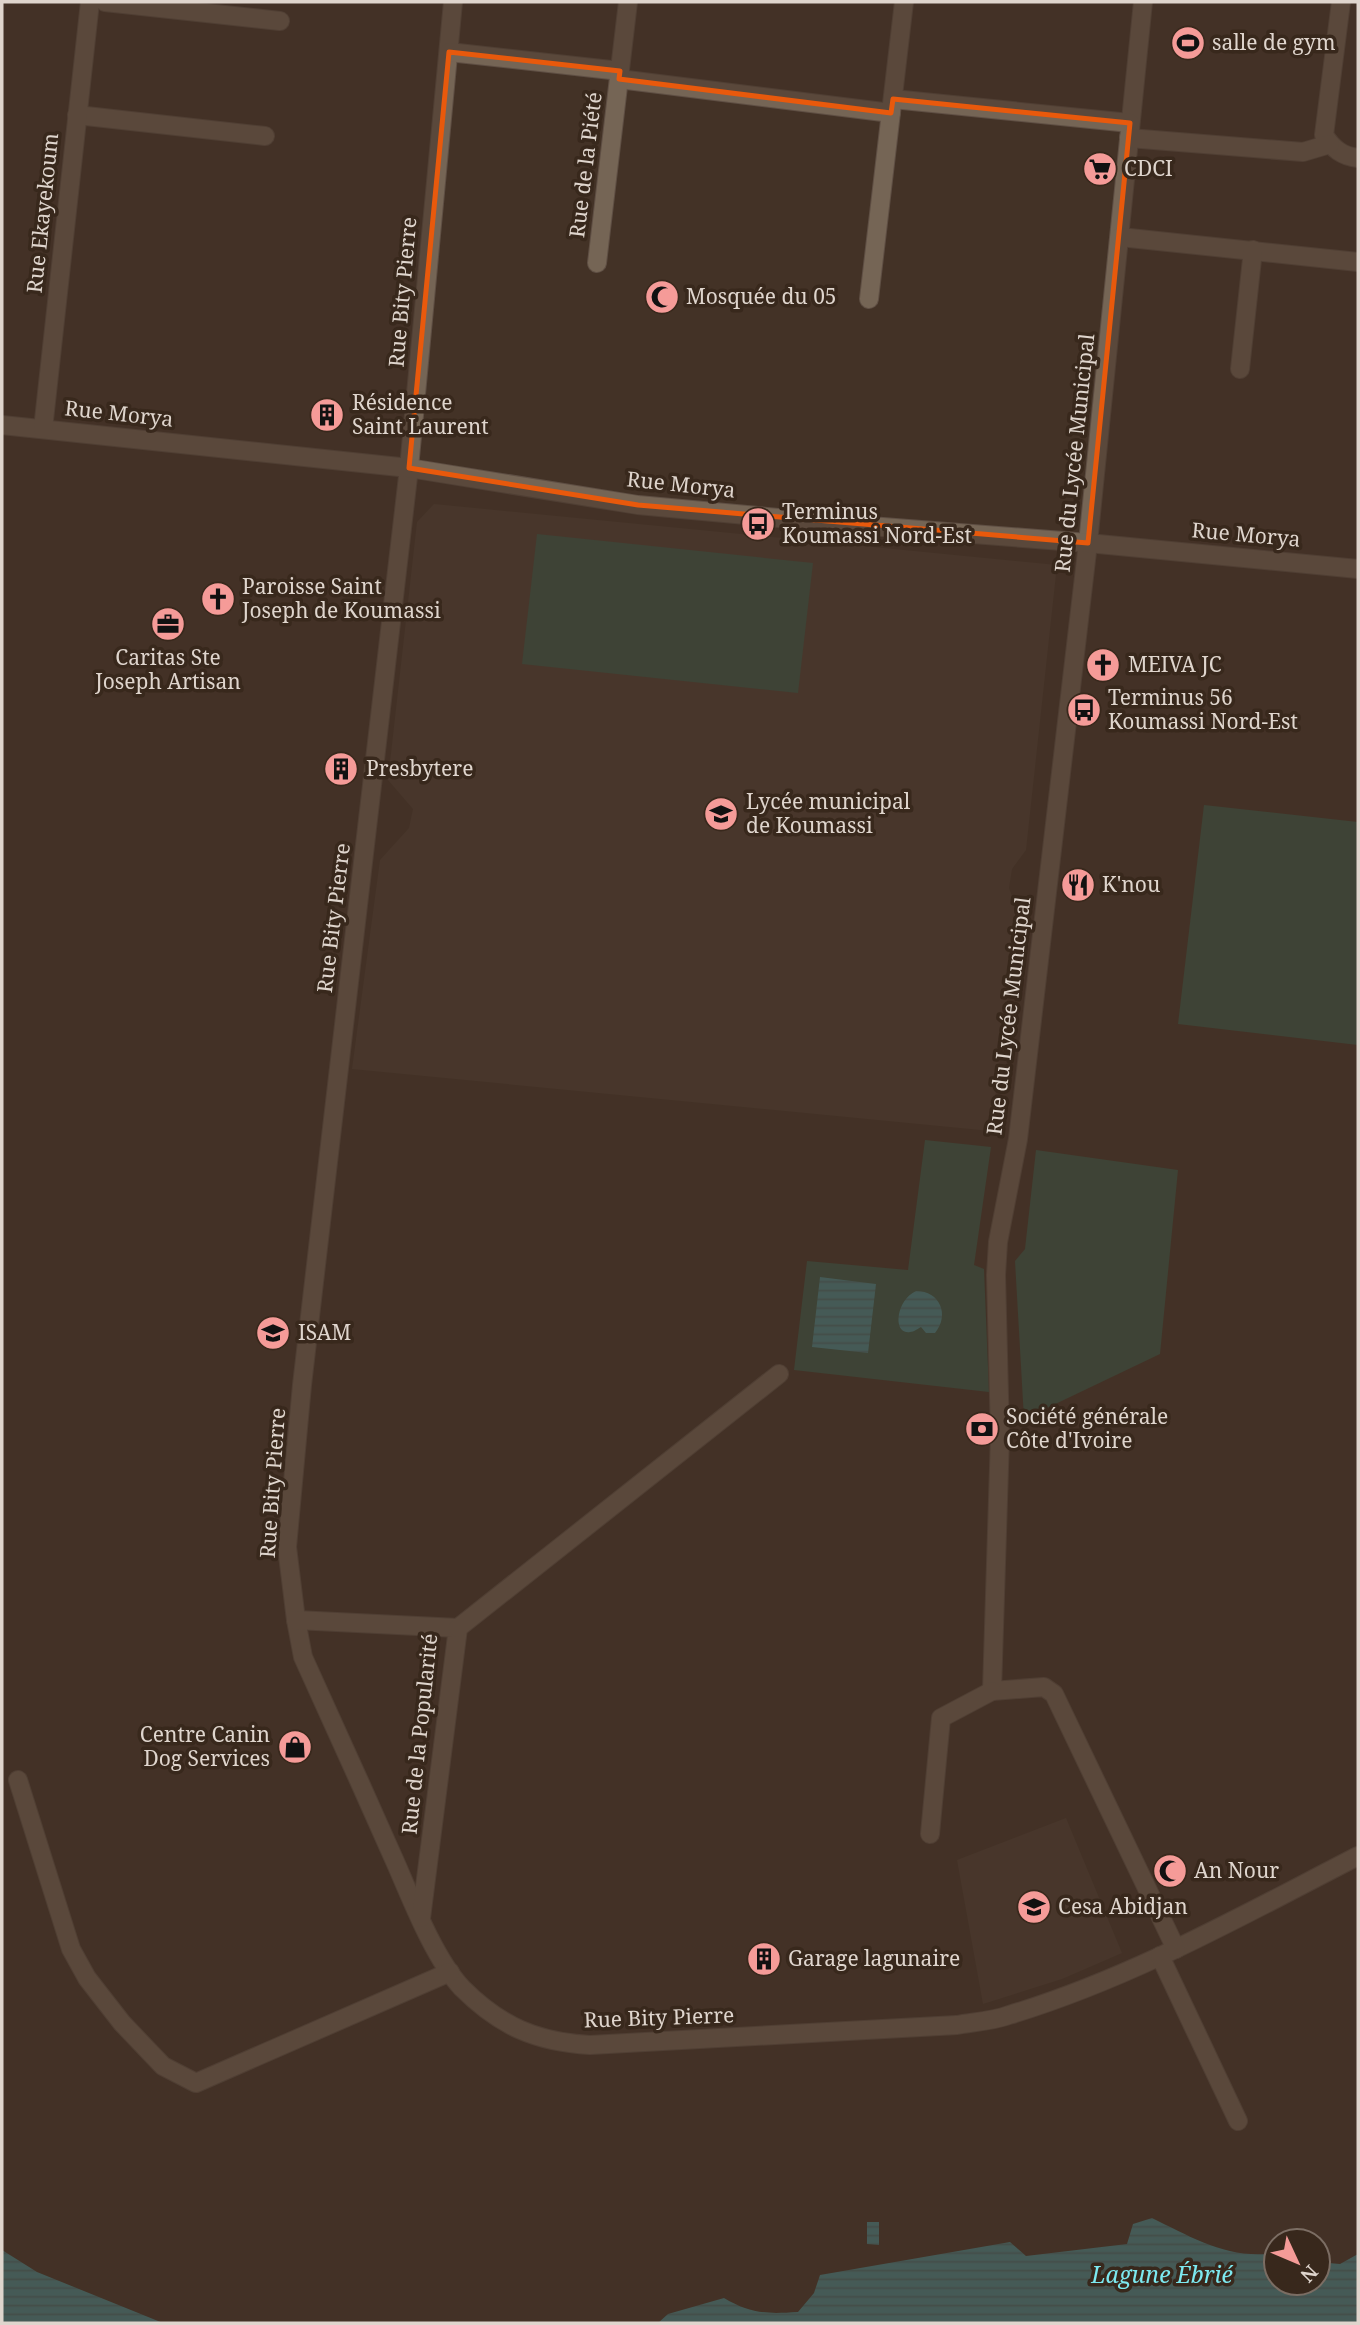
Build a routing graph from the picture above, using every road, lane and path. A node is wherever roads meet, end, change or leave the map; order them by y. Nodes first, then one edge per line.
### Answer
1 (90, 2) edge
2 (105, 2) edge
3 (453, 2) edge
4 (628, 2) edge
5 (904, 2) edge
6 (1143, 2) edge
7 (1341, 2) edge
8 (280, 21) dead end
9 (449, 52) junction
10 (620, 75) junction
11 (892, 106) junction
12 (77, 115) junction
13 (1130, 131) junction
14 (265, 136) dead end
15 (1330, 144) junction
16 (1358, 158) edge
17 (1121, 237) junction
18 (1254, 250) junction
19 (1358, 262) edge
20 (597, 263) dead end
21 (869, 299) dead end
22 (1240, 369) dead end
23 (2, 425) edge
24 (43, 429) junction
25 (409, 468) junction
26 (1088, 543) junction
27 (1358, 569) edge
28 (779, 1374) dead end
29 (296, 1620) junction
30 (458, 1628) junction
31 (992, 1690) junction
32 (18, 1780) dead end
33 (930, 1835) dead end
34 (1358, 1856) edge
35 (421, 1920) junction
36 (1168, 1953) junction
37 (450, 1972) junction
38 (1238, 2121) dead end

1 - 12 street, Rue Ekayekoum
2 - 8 street
3 - 9 street, Rue Bity Pierre
4 - 10 street, Rue de la Piété
5 - 11 street
6 - 13 street, Rue du Lycée Municipal
7 - 15 street
9 - 10 street
9 - 25 street, Rue Bity Pierre
10 - 11 street
10 - 20 street, Rue de la Piété
11 - 13 street
11 - 21 street
12 - 14 street
12 - 24 street, Rue Ekayekoum
13 - 15 street
13 - 17 street, Rue du Lycée Municipal
15 - 16 street
17 - 18 street
17 - 26 street, Rue du Lycée Municipal
18 - 19 street
18 - 22 street
23 - 24 street, Rue Morya
24 - 25 street, Rue Morya
25 - 26 street, Rue Morya
25 - 29 street, Rue Bity Pierre
26 - 27 street, Rue Morya
26 - 31 street, Rue du Lycée Municipal
28 - 30 street
29 - 30 street, Rue de la Popularité
29 - 35 street, Rue Bity Pierre
30 - 35 street, Rue de la Popularité
31 - 33 street
31 - 36 street
32 - 37 street
34 - 36 street, Rue Bity Pierre
35 - 37 street, Rue Bity Pierre
36 - 37 street, Rue Bity Pierre
36 - 38 street

